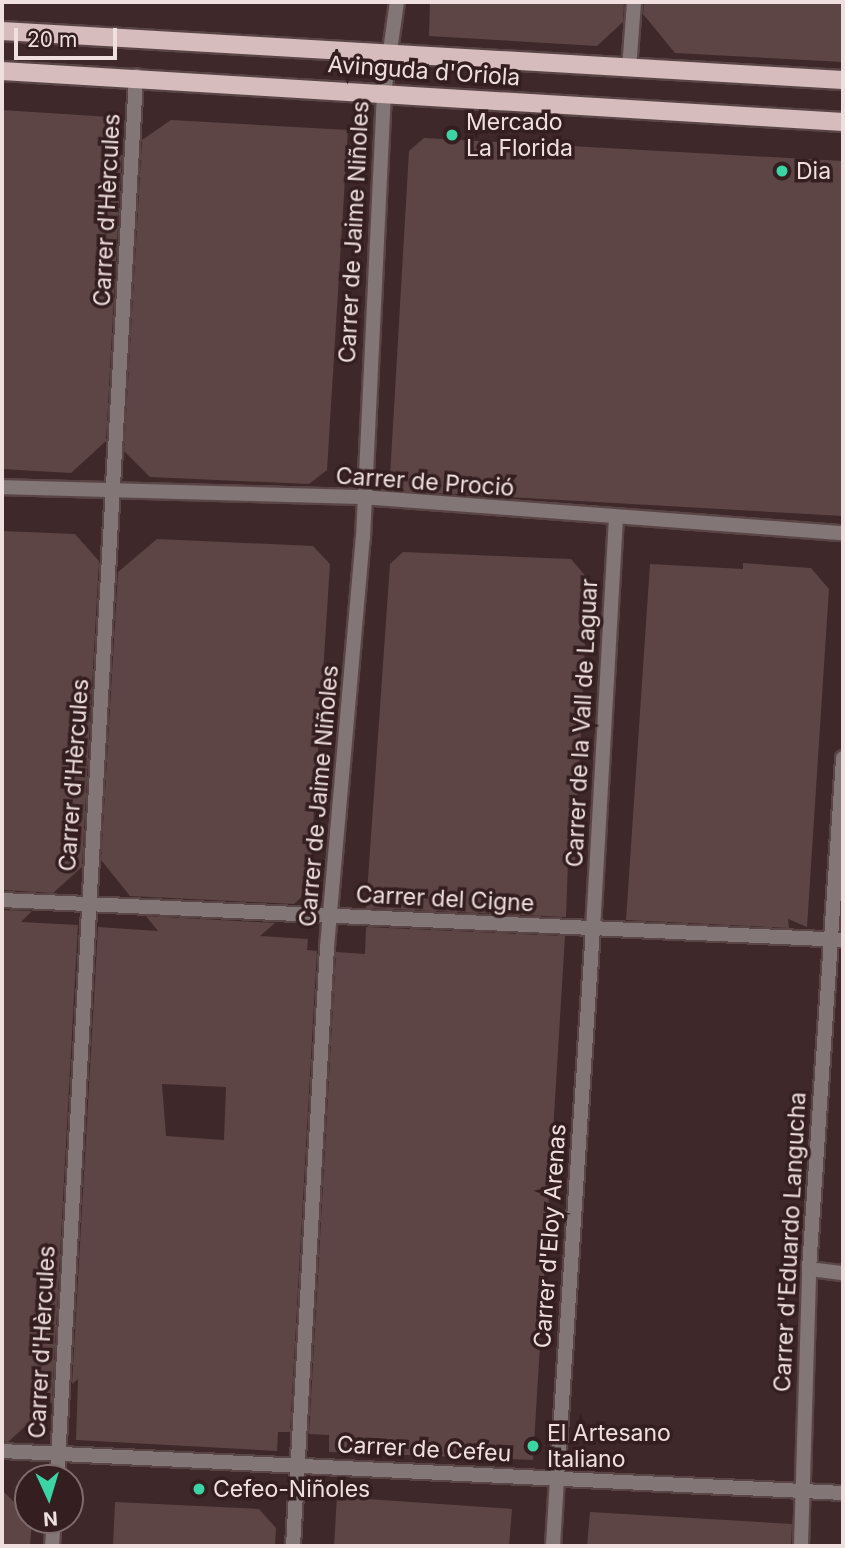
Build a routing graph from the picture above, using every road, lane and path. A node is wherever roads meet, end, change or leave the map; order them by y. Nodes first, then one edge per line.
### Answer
1 (397, 2) edge
2 (634, 2) edge
3 (2, 32) edge
4 (394, 52) junction
5 (629, 69) junction
6 (2, 71) edge
7 (136, 76) junction
8 (843, 80) edge
9 (384, 93) junction
10 (843, 122) edge
11 (2, 487) edge
12 (115, 493) junction
13 (362, 497) junction
14 (616, 521) junction
15 (843, 533) edge
16 (843, 758) edge
17 (2, 901) edge
18 (88, 905) junction
19 (334, 916) junction
20 (593, 929) junction
21 (838, 940) edge
22 (809, 1269) junction
23 (843, 1273) edge
24 (2, 1451) edge
25 (59, 1453) junction
26 (58, 1464) edge
27 (298, 1465) junction
28 (557, 1479) junction
29 (800, 1491) junction
30 (843, 1493) edge
31 (293, 1546) edge
32 (553, 1546) edge
33 (801, 1546) edge

1 - 4 street, Carrer de Jaime Niñoles
2 - 5 street
3 - 4 main road, Avinguda d'Oriola
4 - 5 main road, Avinguda d'Oriola
4 - 9 street, Carrer de Jaime Niñoles
5 - 8 main road, Avinguda d'Oriola
6 - 7 main road, Avinguda d'Oriola
7 - 9 main road, Avinguda d'Oriola
7 - 12 street, Carrer d'Hèrcules
9 - 10 main road, Avinguda d'Oriola
9 - 13 street, Carrer de Jaime Niñoles
11 - 12 street, Carrer de Proció
12 - 13 street, Carrer de Proció
12 - 18 street, Carrer d'Hèrcules
13 - 14 street, Carrer de Proció
13 - 19 street, Carrer de Jaime Niñoles
14 - 15 street, Carrer de Proció
14 - 20 street, Carrer de la Vall de Laguar
16 - 21 street, Carrer d'Eduardo Langucha
17 - 18 street, Carrer del Cigne
18 - 19 street, Carrer del Cigne
18 - 25 street, Carrer d'Hèrcules
19 - 20 street, Carrer del Cigne
19 - 27 street, Carrer de Jaime Niñoles
20 - 21 street, Carrer del Cigne
20 - 28 street, Carrer d'Eloy Arenas
21 - 22 street, Carrer d'Eduardo Langucha
22 - 23 street
22 - 29 street, Carrer d'Eduardo Langucha
24 - 25 street, Carrer de Cefeu
25 - 26 street, Carrer d'Hèrcules
25 - 27 street, Carrer de Cefeu
27 - 28 street, Carrer de Cefeu
27 - 31 street, Carrer de Jaime Niñoles
28 - 29 street, Carrer de Cefeu
28 - 32 street, Carrer d'Eloy Arenas
29 - 30 street, Carrer de Cefeu
29 - 33 street, Carrer d'Eduardo Langucha

